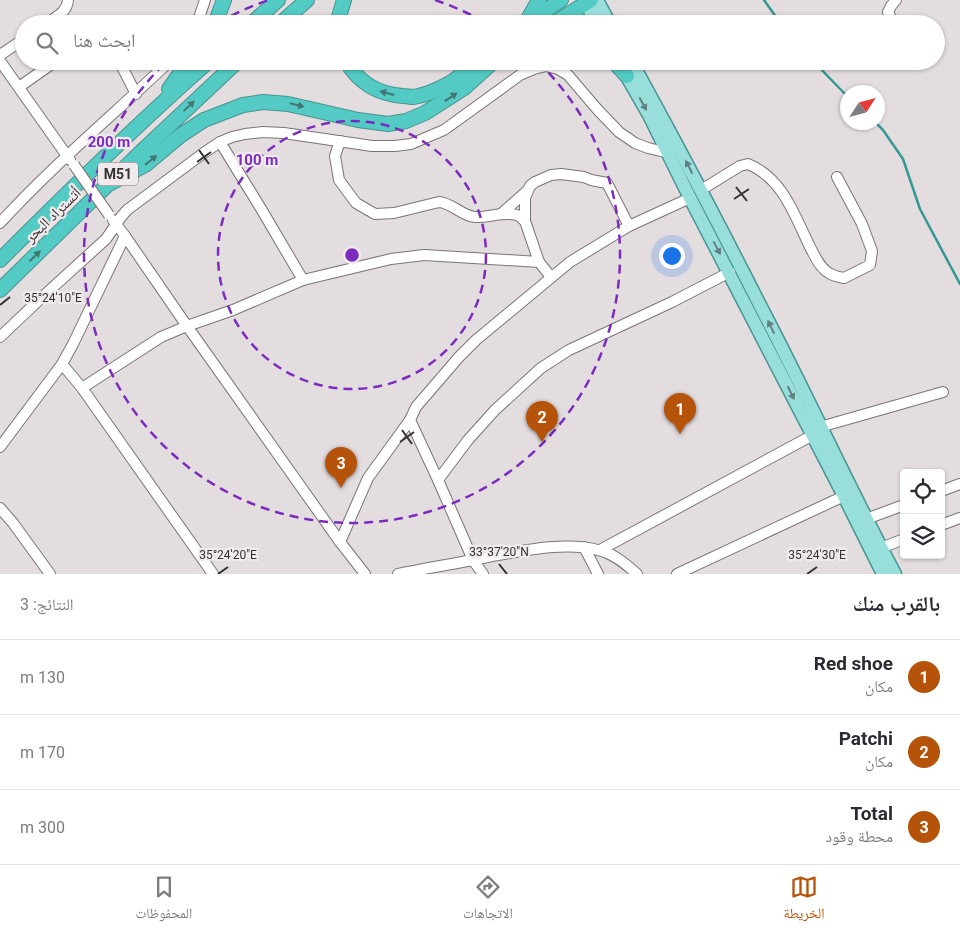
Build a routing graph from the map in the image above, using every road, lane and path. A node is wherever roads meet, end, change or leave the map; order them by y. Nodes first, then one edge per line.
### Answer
1 (68, 0) edge
2 (205, 0) edge
3 (224, 0) edge
4 (278, 0) edge
5 (307, 0) edge
6 (344, 0) edge
7 (538, 0) edge
8 (561, 0) edge
9 (896, 0) edge
10 (589, 1) edge
11 (60, 15) edge
12 (199, 15) edge
13 (219, 15) edge
14 (261, 15) edge
15 (290, 15) edge
16 (340, 15) edge
17 (530, 15) edge
18 (538, 15) edge
19 (567, 15) edge
20 (594, 15) edge
21 (602, 15) edge
22 (890, 15) edge
23 (15, 45) edge
24 (0, 55) edge
25 (0, 61) edge
26 (44, 70) edge
27 (124, 70) edge
28 (161, 70) edge
29 (182, 70) edge
30 (199, 70) edge
31 (228, 70) edge
32 (351, 70) edge
33 (467, 70) edge
34 (484, 70) edge
35 (532, 70) edge
36 (560, 70) edge
37 (621, 70) edge
38 (624, 70) edge
39 (636, 70) edge
40 (627, 76) junction
41 (19, 88) junction
42 (136, 94) junction
43 (161, 104) junction
44 (340, 141) junction
45 (220, 142) junction
46 (669, 153) junction
47 (71, 160) junction
48 (837, 177) dead end
49 (109, 184) junction
50 (701, 190) junction
51 (527, 191) junction
52 (690, 198) junction
53 (501, 214) junction
54 (525, 221) junction
55 (0, 223) edge
56 (116, 224) junction
57 (629, 226) junction
58 (125, 236) junction
59 (0, 260) edge
60 (539, 262) junction
61 (730, 272) junction
62 (551, 277) junction
63 (303, 280) junction
64 (0, 290) edge
65 (186, 326) junction
66 (0, 337) edge
67 (62, 364) junction
68 (82, 388) junction
69 (943, 392) dead end
70 (410, 420) junction
71 (816, 431) junction
72 (0, 447) edge
73 (438, 480) junction
74 (960, 484) edge
75 (945, 490) edge
76 (844, 496) junction
77 (900, 506) edge
78 (0, 508) edge
79 (960, 518) edge
80 (866, 519) junction
81 (945, 524) edge
82 (900, 541) edge
83 (340, 542) junction
84 (584, 547) junction
85 (881, 548) junction
86 (600, 550) junction
87 (473, 560) junction
88 (50, 574) edge
89 (213, 574) edge
90 (365, 574) edge
91 (398, 574) edge
92 (483, 574) edge
93 (598, 574) edge
94 (637, 574) edge
95 (677, 574) edge
96 (883, 574) edge
97 (895, 574) edge

1 - 11 street
2 - 12 street
3 - 13 highway
4 - 14 highway
5 - 15 highway
6 - 16 highway
7 - 17 highway
8 - 18 highway
9 - 22 street
10 - 19 highway
10 - 20 main road
10 - 21 main road
23 - 24 street
25 - 41 street
26 - 41 street
27 - 42 street
28 - 42 street
29 - 43 highway
30 - 43 highway, أتستراد البحر / M51
49 -> 31 highway, أتستراد البحر / M51
33 -> 32 highway
49 -> 34 highway
35 - 44 street
36 - 46 street
37 - 40 highway
38 - 40 main road
50 -> 39 main road
40 -> 46 main road
41 - 47 street
42 - 47 street
43 - 59 highway, أتستراد البحر / M51
44 - 45 street
44 - 53 street
45 - 56 street
45 - 63 street
46 - 52 main road
47 - 55 street
47 - 56 street, bridge
48 - 50 street
64 -> 49 highway, أتستراد البحر / M51
71 -> 50 main road
51 - 53 street
51 - 54 street
51 - 57 street
52 - 57 street
52 -> 61 main road
53 - 54 street
54 - 60 street
56 - 58 street
56 - 66 street
57 - 62 street
58 - 65 street
58 - 67 street
60 - 62 street
60 - 63 street
61 -> 71 main road
61 - 73 street
62 - 70 street
63 - 65 street
65 - 68 street
65 - 83 street
67 - 68 street
67 - 72 street
68 - 89 street
69 - 71 street
70 - 73 street
70 - 83 street
71 - 76 main road
71 - 80 main road
71 - 86 street
73 - 87 street
74 - 75 street
76 - 95 street
76 - 96 main road
77 - 80 street
78 - 88 street
79 - 81 street
80 - 85 main road
82 - 85 street
83 - 90 street
84 - 86 street
84 - 87 street
84 - 93 street
85 - 97 main road
86 - 94 street
87 - 91 street
87 - 92 street

